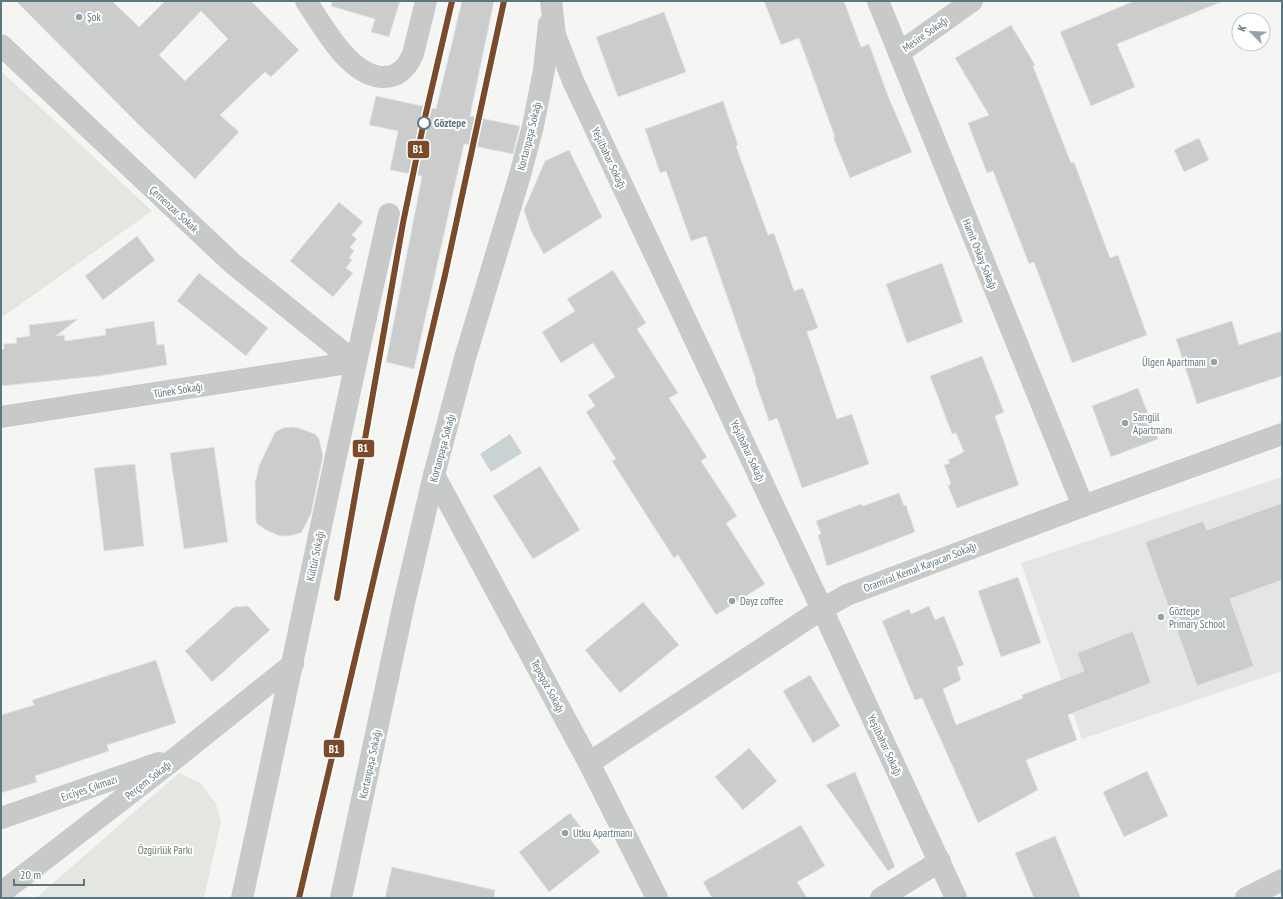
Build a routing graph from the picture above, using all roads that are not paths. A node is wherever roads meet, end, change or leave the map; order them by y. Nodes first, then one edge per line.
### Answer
1 (306, 1) edge
2 (426, 1) edge
3 (551, 1) edge
4 (878, 1) edge
5 (972, 1) edge
6 (1, 45) edge
7 (899, 53) junction
8 (389, 214) dead end
9 (355, 362) junction
10 (1, 417) edge
11 (1282, 434) edge
12 (434, 475) junction
13 (1083, 506) junction
14 (822, 609) junction
15 (293, 664) junction
16 (178, 757) junction
17 (589, 763) junction
18 (1, 818) edge
19 (940, 861) junction
20 (1282, 880) edge
21 (1, 893) edge
22 (242, 898) edge
23 (341, 898) edge
24 (657, 898) edge
25 (880, 898) edge
26 (956, 898) edge
27 (1247, 898) edge

1 - 2 street
3 - 12 street, Kortanpaşa Sokağı
3 - 14 street, Yeşilbahar Sokağı
4 - 7 street, Hamit Oskay Sokağı
5 - 7 street, Mesire Sokağı
6 - 9 street, Çemenzar Sokak
7 - 13 street, Hamit Oskay Sokağı
8 - 9 street, Kültür Sokağı
9 - 10 street, Tünek Sokağı
9 - 15 street, Kültür Sokağı
11 - 13 street, Oramiral Kemal Kayacan Sokağı
12 - 17 street, Tepegöz Sokağı
12 - 23 street, Kortanpaşa Sokağı
13 - 14 street, Oramiral Kemal Kayacan Sokağı
14 - 17 street, Oramiral Kemal Kayacan Sokağı
14 - 19 street, Yeşilbahar Sokağı
15 - 16 street, Perçem Sokağı
15 - 22 street, Kültür Sokağı
16 - 18 street, Erciyes Çıkmazı
16 - 21 street, Perçem Sokağı
17 - 24 street, Tepegöz Sokağı
19 - 25 street
19 - 26 street, Yeşilbahar Sokağı
20 - 27 street

